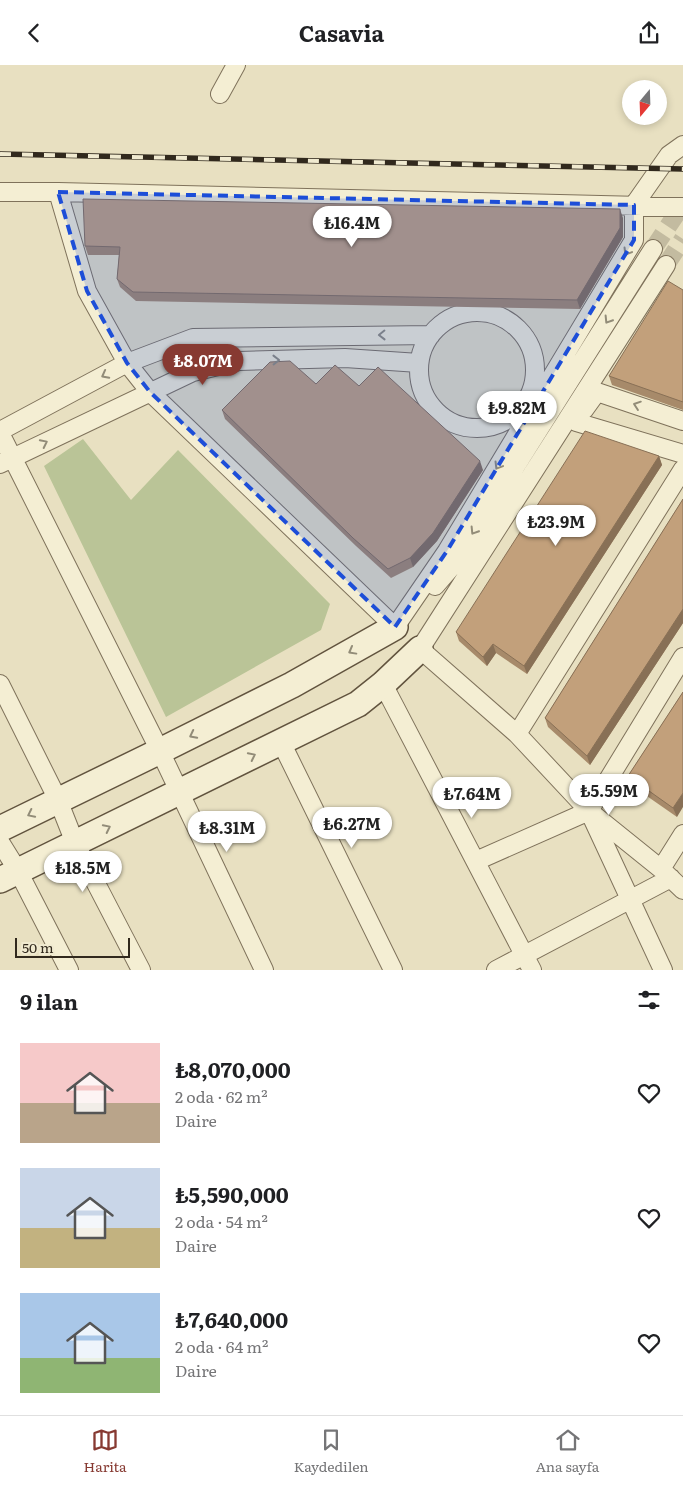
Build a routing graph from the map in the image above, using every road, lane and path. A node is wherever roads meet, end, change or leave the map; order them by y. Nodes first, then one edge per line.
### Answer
1 (236, 65) edge
2 (220, 94) dead end
3 (683, 145) edge
4 (0, 192) edge
5 (58, 192) junction
6 (634, 205) junction
7 (683, 207) edge
8 (653, 249) tunnel mouth
9 (666, 265) tunnel mouth
10 (431, 335) junction
11 (127, 363) junction
12 (419, 363) junction
13 (150, 392) junction
14 (683, 421) edge
15 (576, 422) junction
16 (0, 432) edge
17 (683, 453) edge
18 (6, 461) edge
19 (683, 469) edge
20 (395, 627) junction
21 (420, 649) junction
22 (683, 657) edge
23 (0, 684) edge
24 (382, 684) junction
25 (517, 733) junction
26 (281, 742) junction
27 (160, 751) junction
28 (180, 791) junction
29 (58, 800) junction
30 (589, 811) junction
31 (0, 829) edge
32 (683, 834) edge
33 (0, 842) edge
34 (75, 843) junction
35 (476, 861) junction
36 (9, 876) edge
37 (672, 879) edge
38 (630, 900) junction
39 (528, 963) edge
40 (69, 970) edge
41 (141, 970) edge
42 (264, 970) edge
43 (393, 970) edge
44 (496, 970) edge
45 (663, 970) edge

1 - 2 street
3 - 6 street
4 - 5 street
5 - 6 street
5 - 11 street
6 - 7 street
6 -> 20 street
8 -> 20 street
9 - 21 street
10 -> 11 street
10 - 12 street
10 - 12 street
11 - 13 street
11 -> 16 street
13 -> 12 street
18 -> 13 street
13 - 20 street
14 -> 15 street
15 - 17 street
15 - 21 street
16 - 18 street
18 - 27 street
19 - 25 street
20 -> 27 main road
21 - 24 main road
21 - 25 street
22 - 30 street
23 - 29 street
24 - 26 main road
24 - 35 street
25 - 30 street
28 -> 26 main road
26 - 43 street
27 - 28 street
27 - 29 main road
34 -> 28 main road
28 - 42 street
29 -> 31 main road
29 - 34 street
30 - 35 street
30 - 37 street
30 - 38 street
32 - 37 street
33 - 36 street
34 - 36 main road
34 - 41 street
35 - 39 street
36 - 40 street
37 - 38 street
38 - 39 street
38 - 45 street
39 - 44 street

